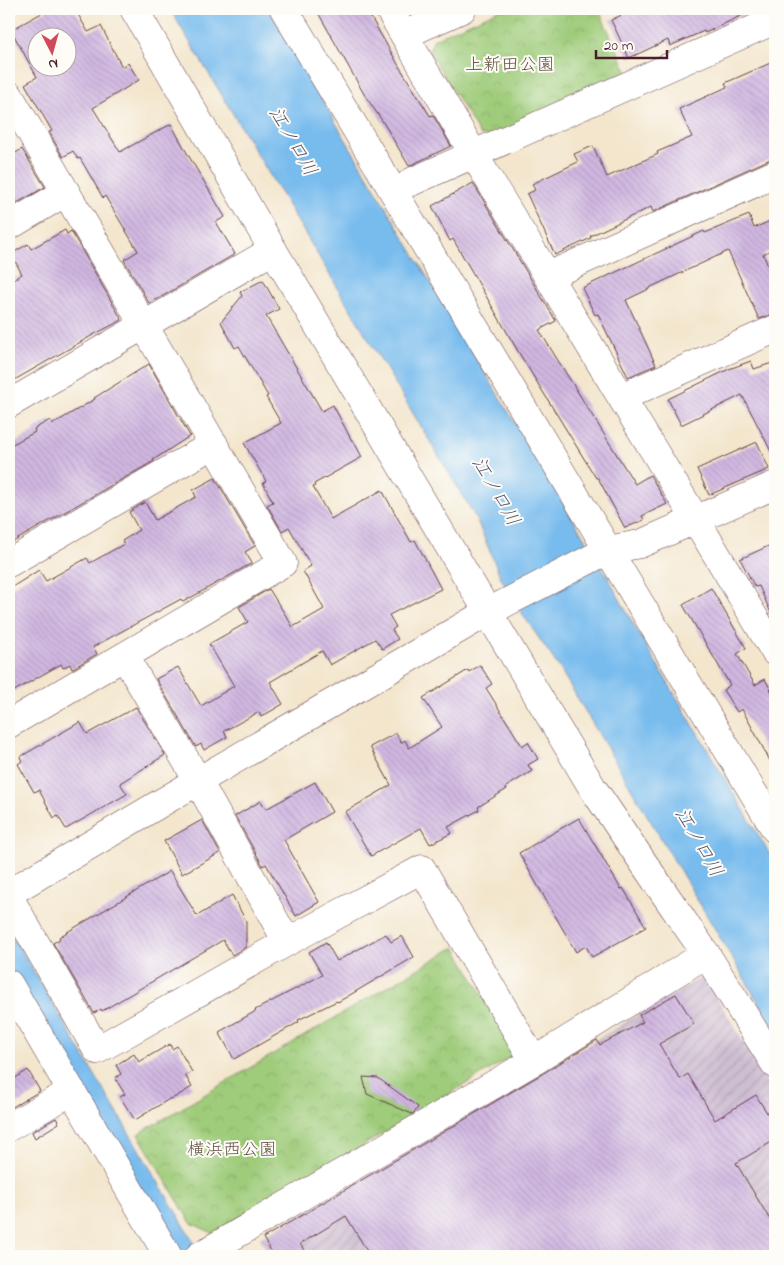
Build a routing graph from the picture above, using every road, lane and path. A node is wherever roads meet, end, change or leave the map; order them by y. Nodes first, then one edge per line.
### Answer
1 (134, 9) edge
2 (284, 9) edge
3 (389, 9) edge
4 (462, 9) edge
5 (775, 20) edge
6 (404, 35) junction
7 (9, 95) edge
8 (474, 155) junction
9 (775, 174) edge
10 (411, 182) dead end
11 (66, 192) junction
12 (9, 226) edge
13 (273, 250) junction
14 (548, 276) junction
15 (143, 324) junction
16 (775, 329) edge
17 (622, 397) junction
18 (9, 404) edge
19 (214, 444) junction
20 (775, 485) edge
21 (696, 520) junction
22 (608, 550) junction
23 (9, 563) edge
24 (488, 612) junction
25 (775, 652) edge
26 (125, 657) junction
27 (9, 724) edge
28 (198, 781) junction
29 (775, 829) edge
30 (9, 893) edge
31 (9, 898) edge
32 (287, 942) junction
33 (706, 954) junction
34 (9, 984) edge
35 (534, 1061) junction
36 (775, 1064) edge
37 (72, 1091) junction
38 (9, 1127) edge
39 (203, 1254) edge
40 (168, 1256) edge

1 - 13 street
2 - 22 street
3 - 6 street
4 - 6 street
5 - 8 street
6 - 8 street
7 - 11 street
8 - 10 street
8 - 14 street
9 - 14 street
11 - 12 street
11 - 15 street
13 - 15 street
13 - 24 street
14 - 17 street
15 - 18 street
15 - 19 street
16 - 17 street
17 - 21 street
19 - 23 street
19 - 26 street
20 - 21 street
21 - 22 street
21 - 25 street
22 - 24 street
22 - 29 street
24 - 28 street
24 - 33 street
26 - 27 street
26 - 28 street
28 - 30 street
28 - 32 street
31 - 32 street
32 - 35 street
33 - 35 street
33 - 36 street
34 - 37 street
35 - 39 street
37 - 38 street
37 - 40 street

